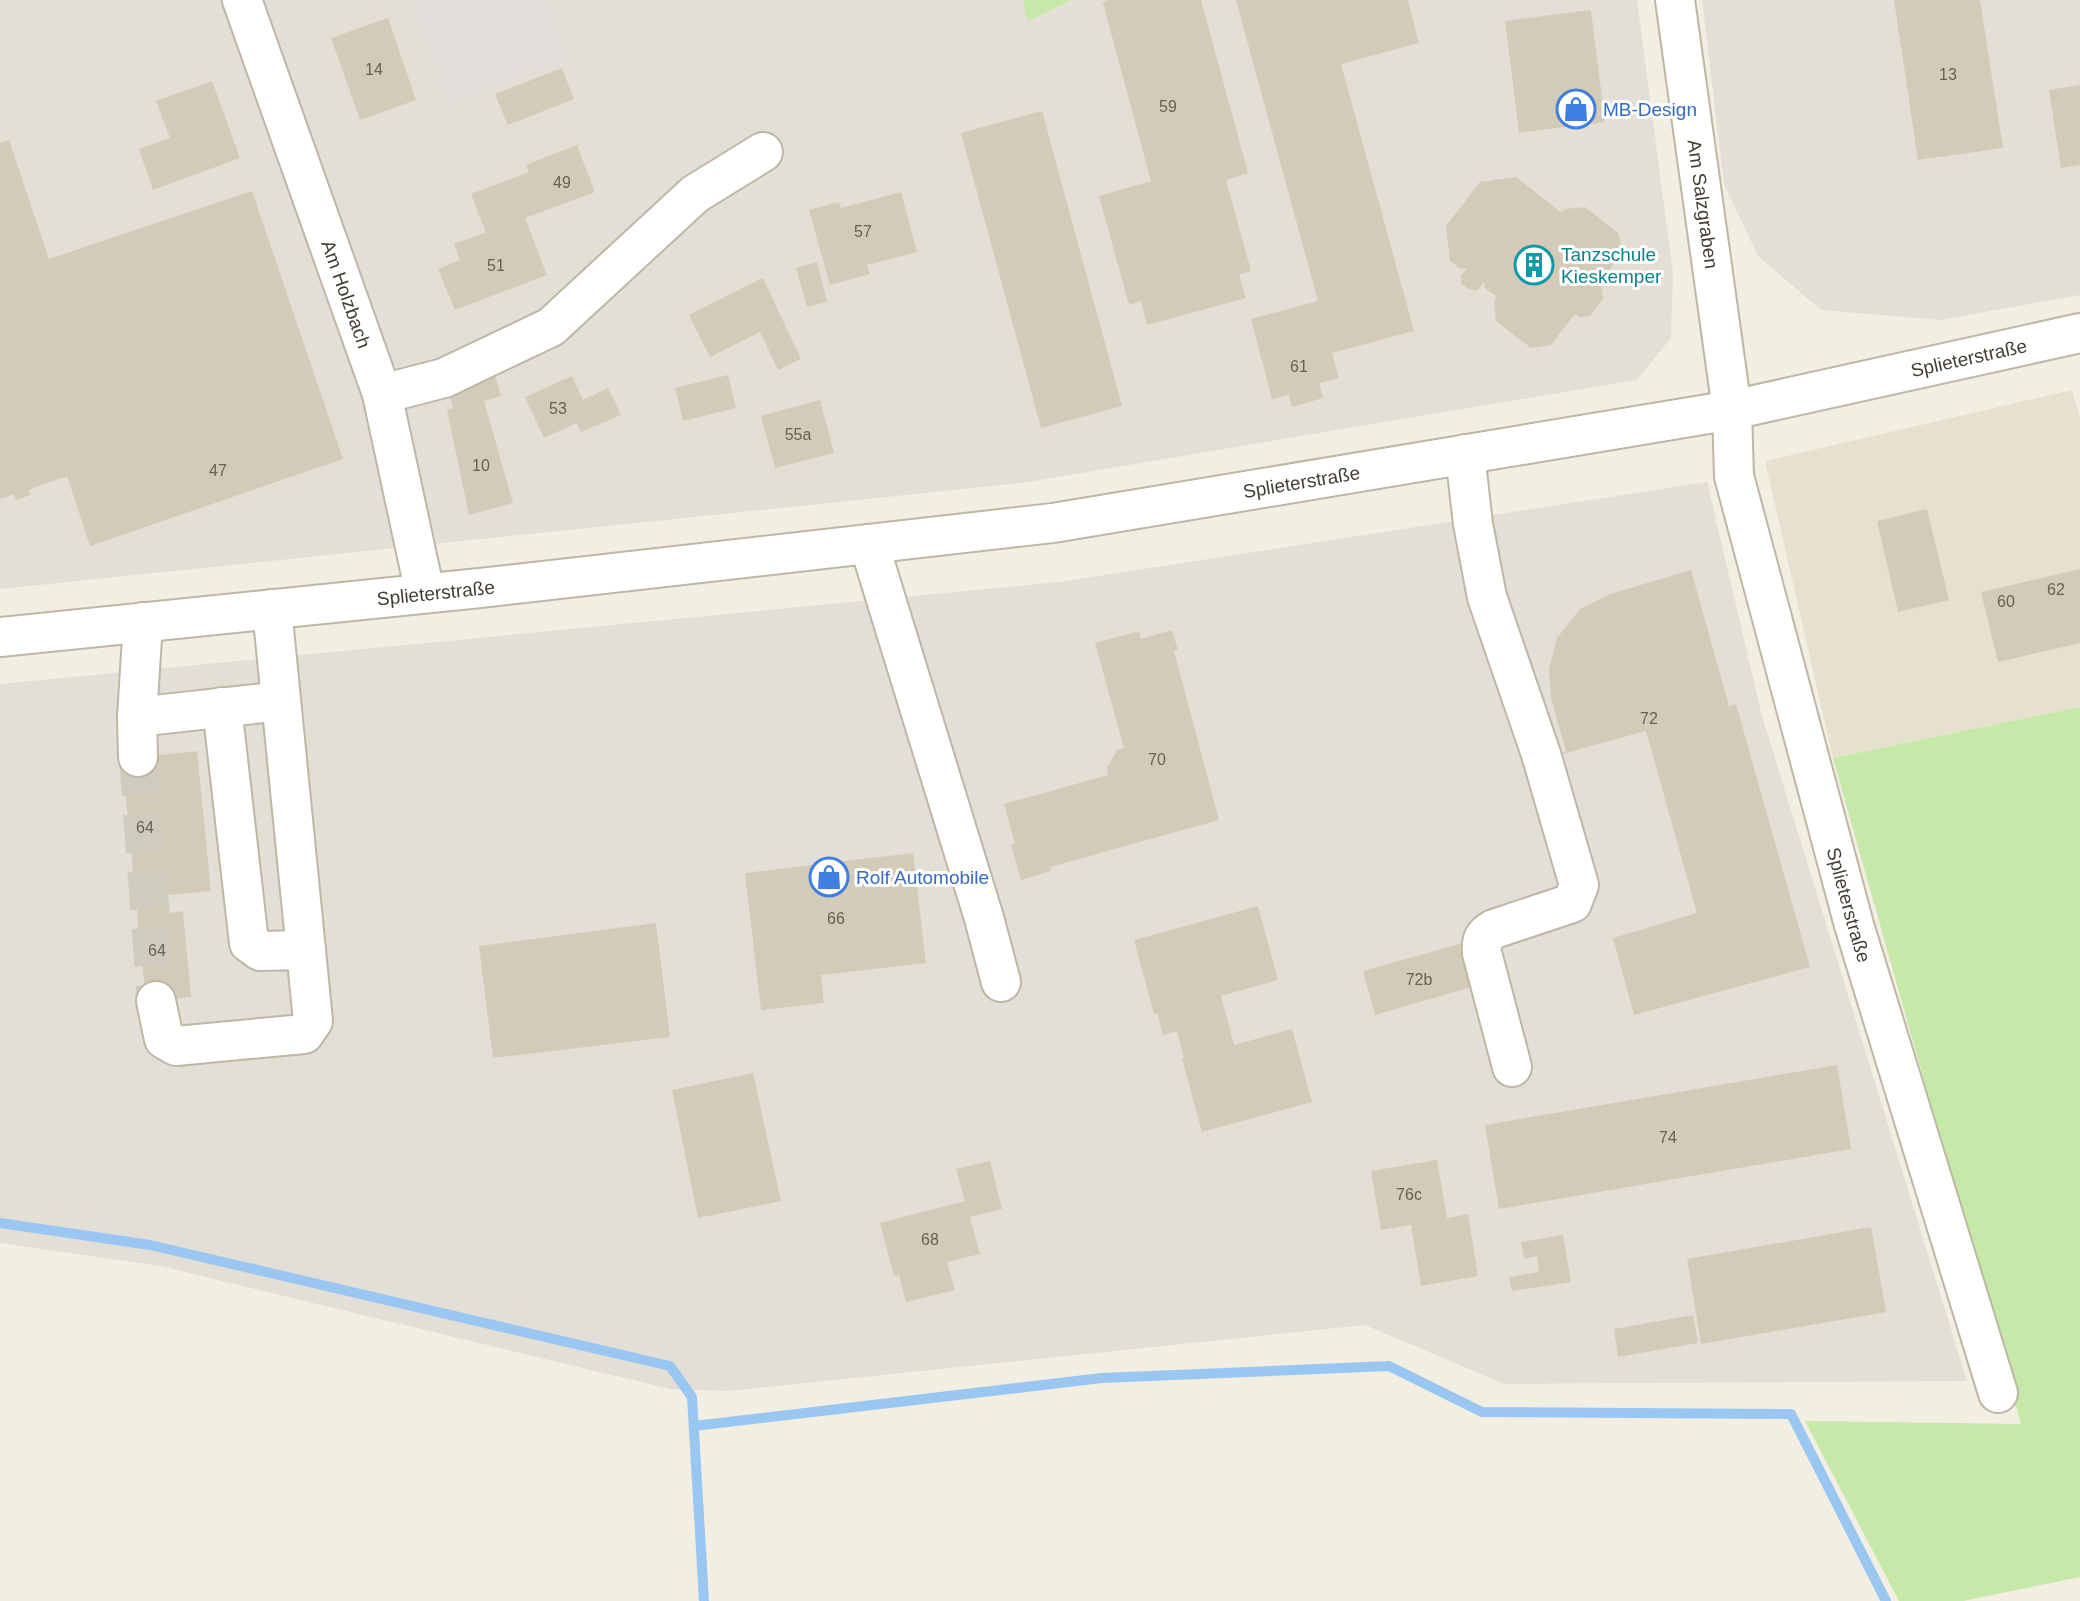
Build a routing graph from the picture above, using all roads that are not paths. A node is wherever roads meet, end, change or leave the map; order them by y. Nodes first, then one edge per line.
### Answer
1 (242, 0) edge
2 (1675, 0) edge
3 (763, 152) dead end
4 (2080, 332) edge
5 (382, 394) junction
6 (1732, 410) junction
7 (1465, 454) junction
8 (869, 544) junction
9 (425, 593) junction
10 (272, 609) junction
11 (143, 622) junction
12 (0, 637) edge
13 (281, 701) junction
14 (222, 707) junction
15 (137, 717) junction
16 (138, 757) tunnel mouth
17 (306, 950) junction
18 (1001, 982) dead end
19 (156, 1001) tunnel mouth
20 (1512, 1067) dead end
21 (1998, 1393) dead end

1 - 5 street, Am Holzbach
2 - 6 street, Am Salzgraben
3 - 5 street
4 - 6 street, Splieterstraße
5 - 9 street, Am Holzbach
6 - 7 street, Splieterstraße
6 - 21 street, Splieterstraße
7 - 8 street, Splieterstraße
7 - 20 street
8 - 9 street, Splieterstraße
8 - 18 street
9 - 10 street, Splieterstraße
10 - 11 street, Splieterstraße
10 - 13 street
11 - 12 street, Splieterstraße
11 - 15 street
13 - 14 street
13 - 17 street
14 - 15 street
14 - 17 street
15 - 16 street
17 - 19 street

